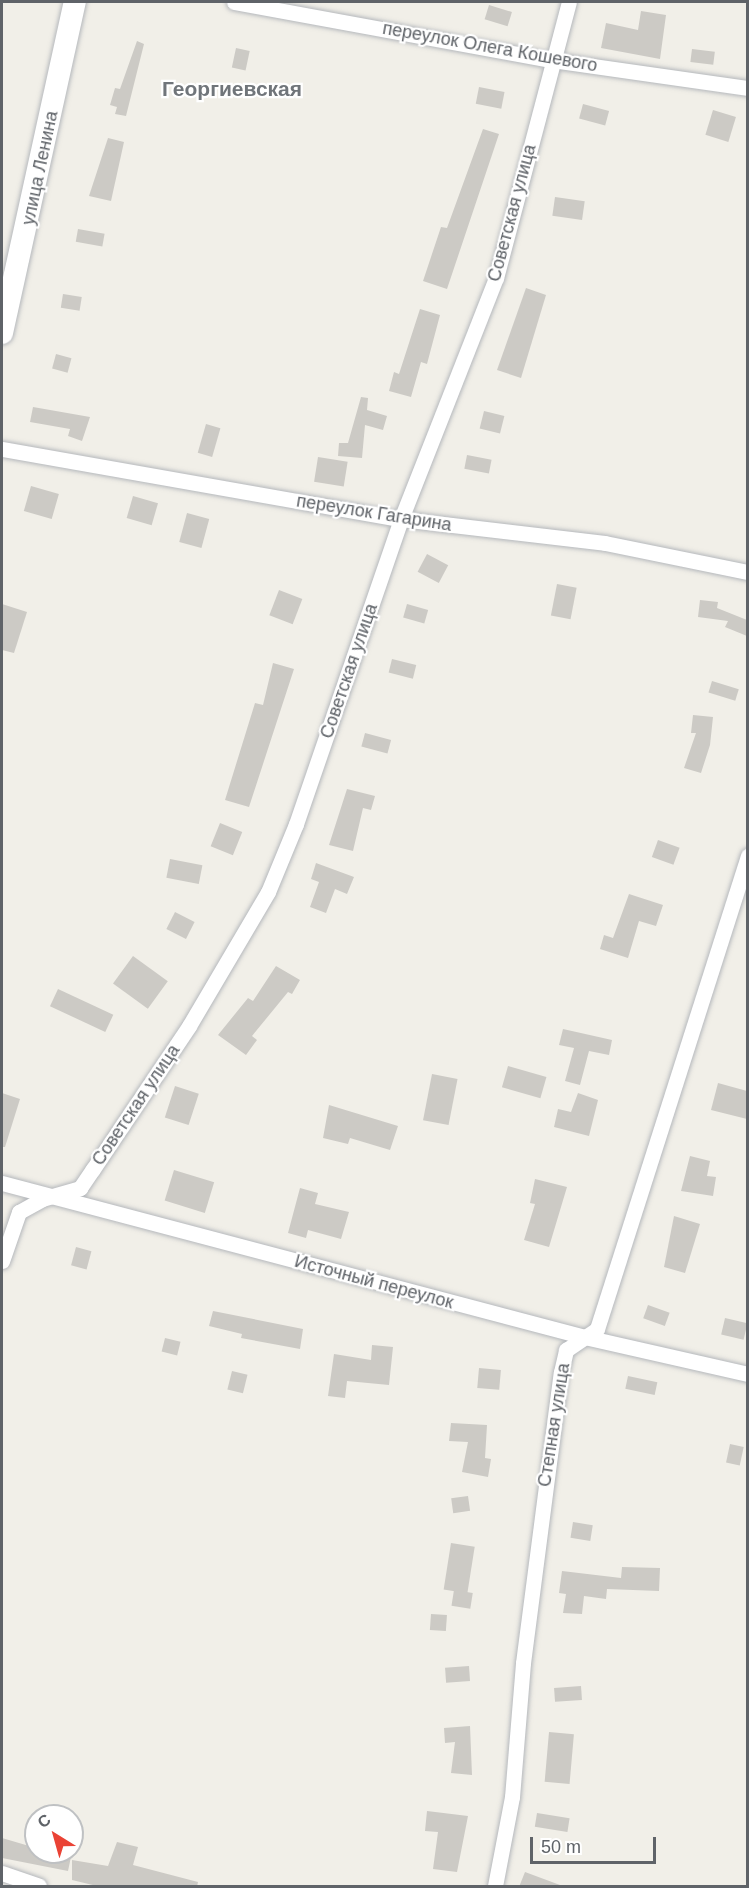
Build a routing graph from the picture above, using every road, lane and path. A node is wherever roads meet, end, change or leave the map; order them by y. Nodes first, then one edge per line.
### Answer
1 (75, 2) edge
2 (234, 2) edge
3 (569, 2) edge
4 (551, 60) junction
5 (747, 88) edge
6 (2, 333) edge
7 (2, 449) edge
8 (401, 519) junction
9 (747, 572) edge
10 (747, 856) edge
11 (2, 1183) edge
12 (59, 1196) junction
13 (2, 1261) edge
14 (585, 1337) junction
15 (747, 1374) edge
16 (2, 1873) edge
17 (39, 1887) edge
18 (495, 1887) edge

1 - 6 street, улица Ленина
2 - 4 street, переулок Олега Кошевого
3 - 4 street, Советская улица
4 - 5 street, переулок Олега Кошевого
4 - 8 street, Советская улица
7 - 8 street, переулок Гагарина
8 - 9 street, переулок Гагарина
8 - 12 street, Советская улица
10 - 14 street, Степная улица
11 - 12 street, Источный переулок
12 - 13 street, Советская улица
12 - 14 street, Источный переулок
14 - 15 street, Источный переулок
14 - 18 street, Степная улица
16 - 17 street

